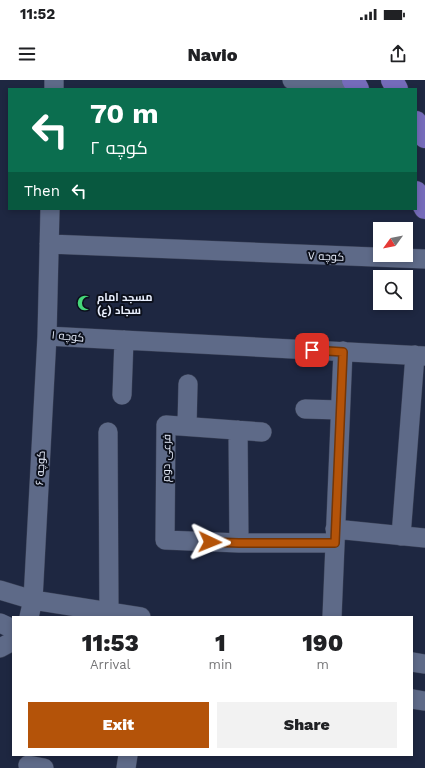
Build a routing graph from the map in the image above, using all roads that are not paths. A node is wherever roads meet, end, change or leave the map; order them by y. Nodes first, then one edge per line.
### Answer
1 (292, 80) edge
2 (355, 85) edge
3 (417, 124) edge
4 (425, 137) edge
5 (417, 194) edge
6 (425, 208) edge
7 (50, 210) edge
8 (50, 244) junction
9 (425, 259) edge
10 (47, 336) junction
11 (124, 340) junction
12 (343, 352) junction
13 (420, 355) edge
14 (188, 384) dead end
15 (122, 395) dead end
16 (305, 409) dead end
17 (340, 410) junction
18 (187, 426) junction
19 (238, 430) junction
20 (108, 432) dead end
21 (262, 432) dead end
22 (335, 536) junction
23 (402, 536) junction
24 (425, 538) edge
25 (239, 543) junction
26 (0, 590) edge
27 (31, 608) edge
28 (76, 612) edge
29 (109, 612) junction
30 (135, 616) edge
31 (332, 616) edge
32 (0, 623) edge
33 (12, 629) edge
34 (12, 642) edge
35 (0, 648) edge
36 (413, 662) edge
37 (425, 664) edge
38 (413, 699) edge
39 (425, 701) edge
40 (128, 756) edge
41 (126, 768) edge

1 - 2 street
3 - 4 main road
5 - 6 main road
7 - 8 street, کوچه ۱
8 - 9 street, کوچه ۷
8 - 10 street, کوچه ۱
10 - 11 street, کوچه ۱
10 - 27 street, کوچه ۶
11 - 12 street, کوچه ۱
11 - 15 street
12 - 13 street, کوچه ۱
12 - 17 street
13 - 23 street
14 - 18 street
16 - 17 street
17 - 22 street
18 - 19 street, فرعی دوم
18 - 25 street, فرعی دوم
19 - 21 street, فرعی دوم
19 - 25 street
20 - 29 street
22 - 23 street
22 - 25 street
22 - 31 street
23 - 24 street
26 - 27 street
27 - 28 street
28 - 29 street
29 - 30 street
32 - 33 street
34 - 35 street
36 - 37 street
38 - 39 street
40 - 41 street

